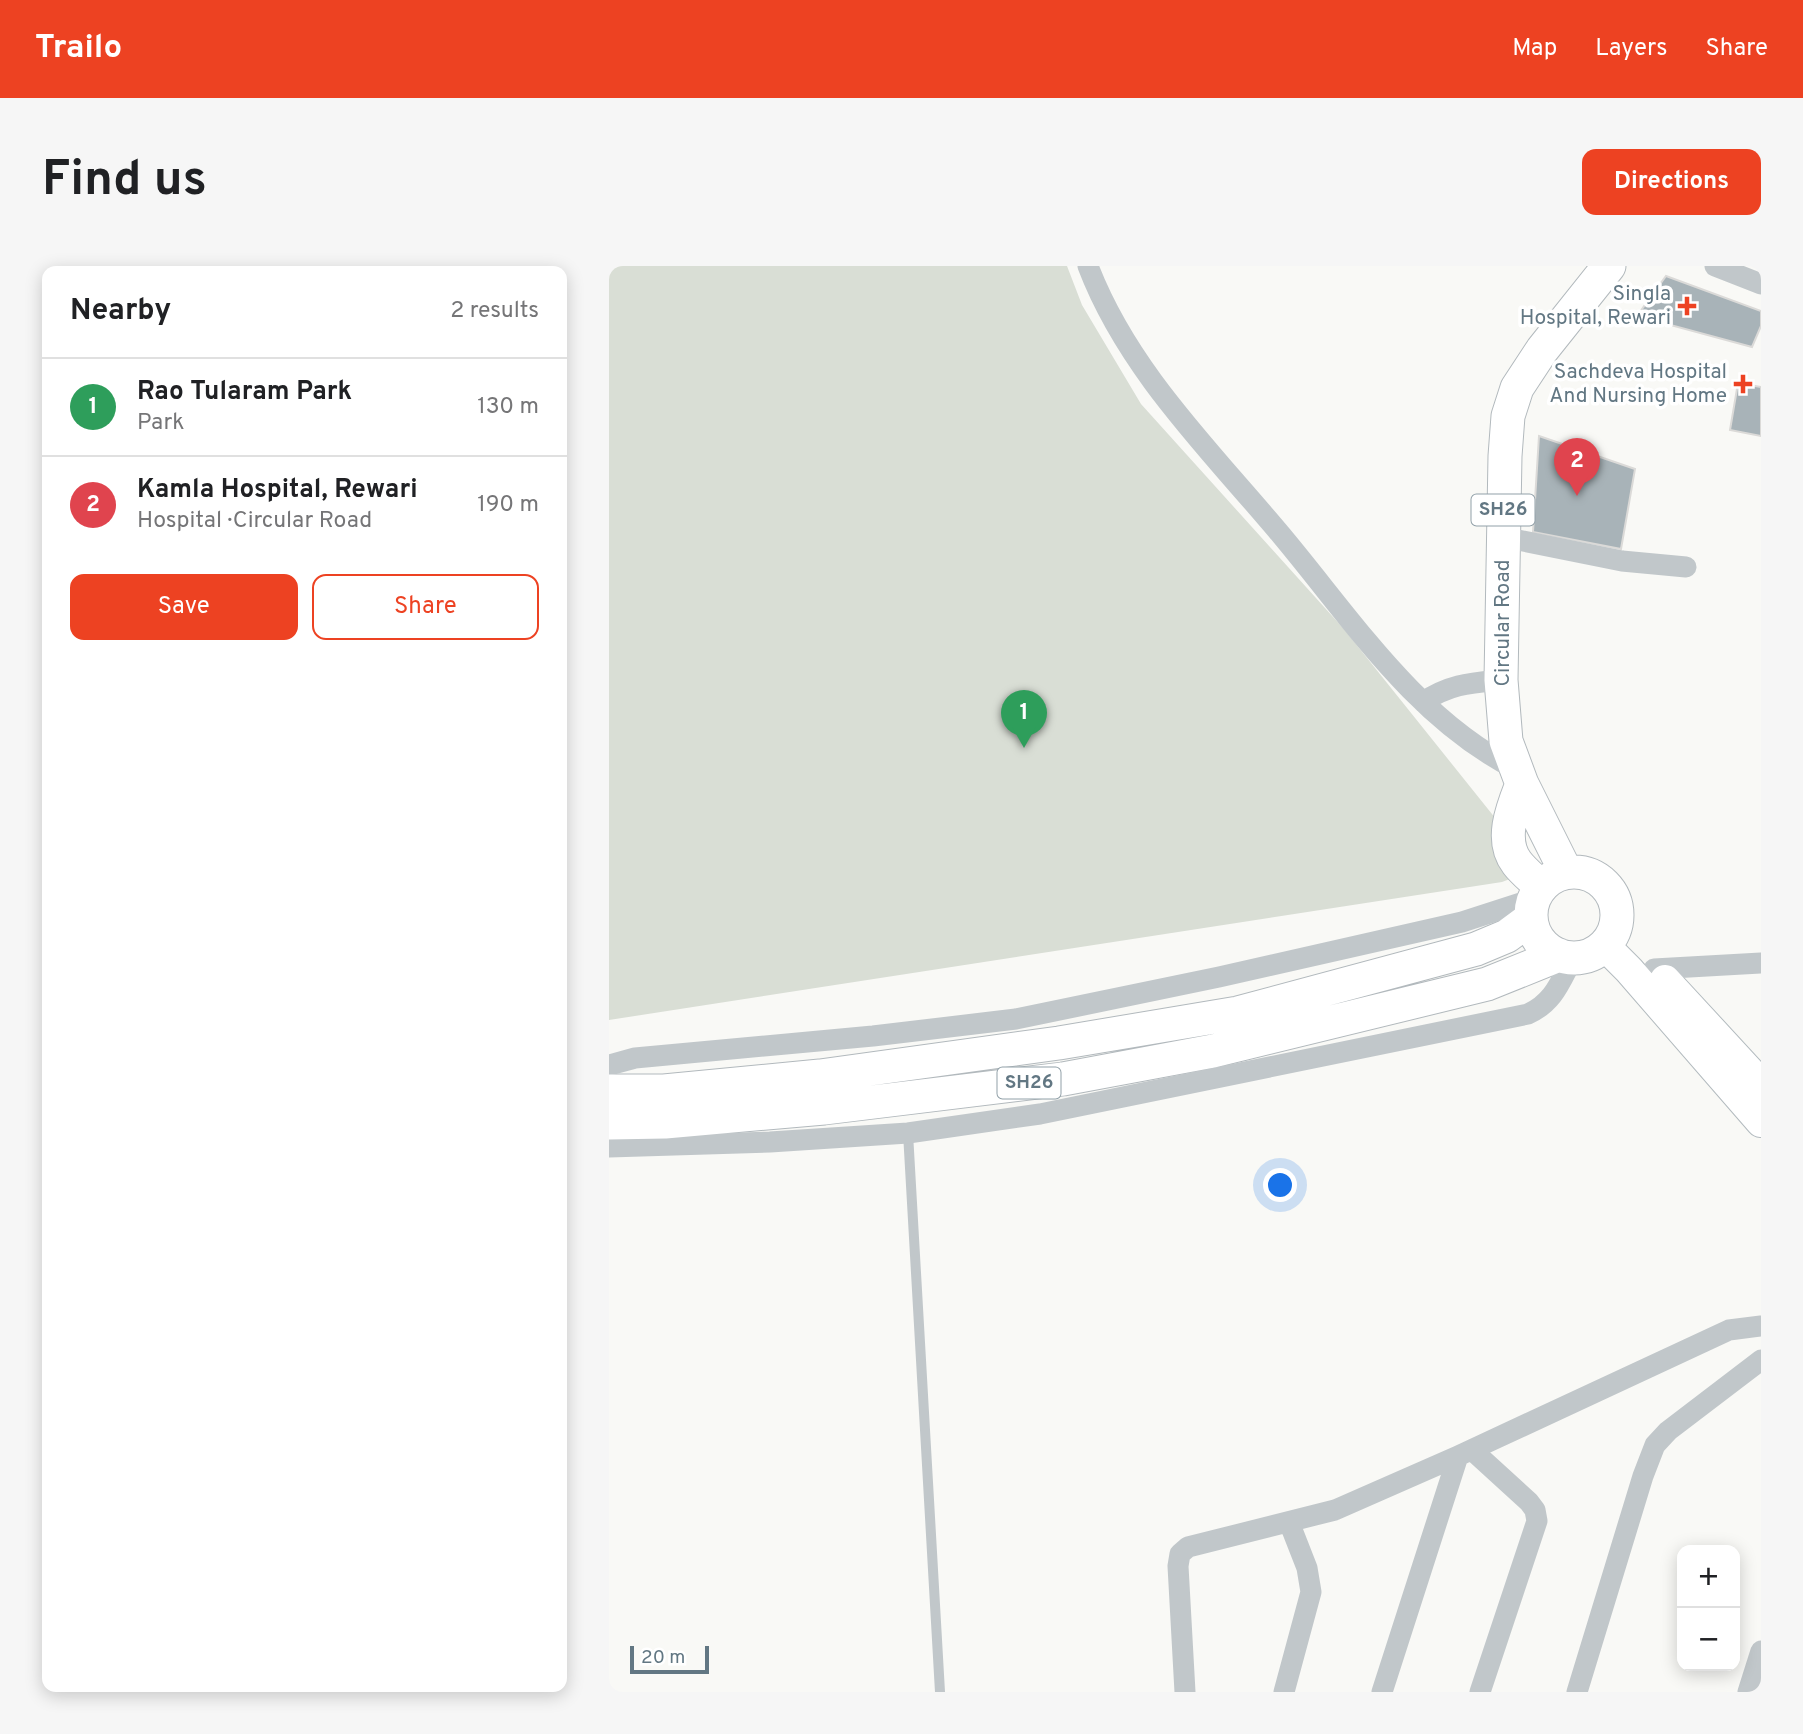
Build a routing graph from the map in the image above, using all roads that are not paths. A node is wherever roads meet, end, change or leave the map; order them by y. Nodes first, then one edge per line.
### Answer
1 (1088, 266) edge
2 (1609, 266) edge
3 (1715, 266) edge
4 (1761, 284) edge
5 (1503, 537) junction
6 (1686, 567) dead end
7 (1501, 680) junction
8 (1423, 702) junction
9 (1519, 777) junction
10 (1543, 894) junction
11 (1609, 938) junction
12 (1566, 957) junction
13 (1761, 963) edge
14 (1654, 969) junction
15 (609, 1065) edge
16 (1761, 1084) edge
17 (609, 1091) edge
18 (1761, 1122) edge
19 (609, 1123) edge
20 (908, 1133) junction
21 (609, 1147) edge
22 (1761, 1326) edge
23 (1761, 1360) edge
24 (1465, 1453) junction
25 (1289, 1522) junction
26 (1761, 1651) edge
27 (940, 1692) edge
28 (1185, 1692) edge
29 (1285, 1692) edge
30 (1382, 1692) edge
31 (1480, 1692) edge
32 (1577, 1692) edge
33 (1748, 1692) edge

1 - 8 street
2 - 5 main road, Circular Road / SH26
3 - 4 street
5 - 6 street
5 - 7 main road, Circular Road / SH26
7 - 8 street
7 - 9 main road, Circular Road / SH26
8 - 9 street
9 - 10 main road
10 - 11 main road
10 - 12 main road
10 - 15 street
10 - 17 main road, SH26
11 - 12 main road, SH26
11 - 14 main road
11 - 18 main road
12 - 19 main road, SH26
12 - 20 street
13 - 14 street
14 - 16 main road
20 - 21 street
20 - 27 lane
22 - 24 street
23 - 32 street
24 - 25 street
24 - 30 street
24 - 31 street
25 - 28 street
25 - 29 street
26 - 33 street

